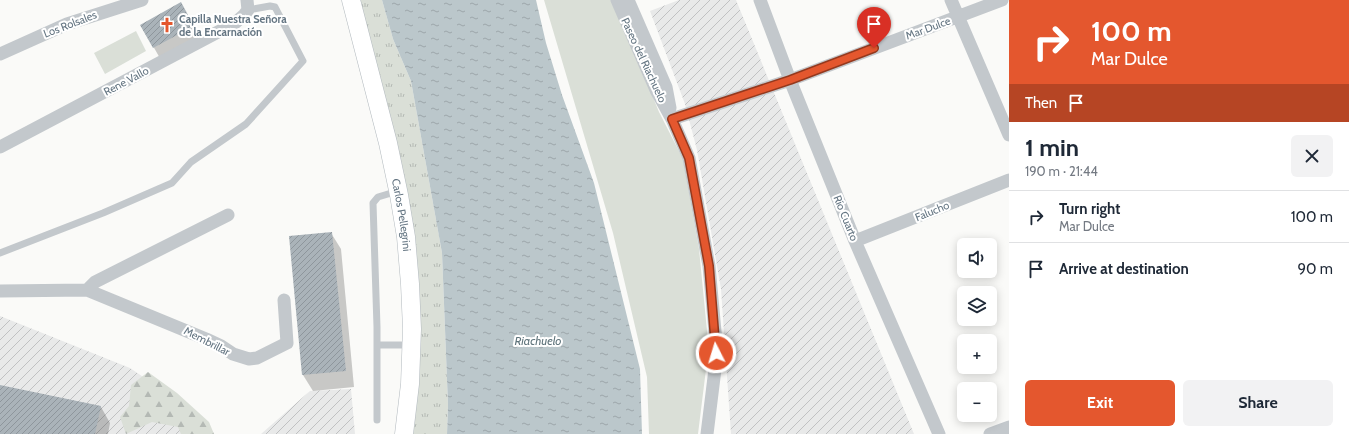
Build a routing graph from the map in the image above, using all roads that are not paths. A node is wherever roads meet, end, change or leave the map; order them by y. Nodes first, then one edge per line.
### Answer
1 (142, 0) edge
2 (351, 0) edge
3 (617, 0) edge
4 (628, 0) edge
5 (760, 0) edge
6 (951, 0) edge
7 (1002, 0) edge
8 (247, 5) edge
9 (959, 17) junction
10 (0, 54) edge
11 (790, 80) junction
12 (672, 119) junction
13 (1009, 135) edge
14 (0, 147) edge
15 (1009, 180) edge
16 (398, 191) junction
17 (228, 215) dead end
18 (855, 241) junction
19 (0, 253) edge
20 (87, 290) junction
21 (0, 291) edge
22 (284, 300) dead end
23 (377, 345) junction
24 (411, 345) junction
25 (377, 420) dead end
26 (1009, 427) edge
27 (404, 434) edge
28 (706, 434) edge
29 (939, 434) edge
30 (990, 434) edge

1 - 10 street, Los Rolsales
2 - 16 street, Carlos Pellegrini
3 - 12 street, Paseo del Riachuelo
4 - 12 street, Paseo del Riachuelo
5 - 11 street, Río Cuarto
6 - 9 street
7 - 9 street, Mar Dulce
8 - 14 street, Rene Vallo
8 - 19 lane
9 - 11 street, Mar Dulce
9 - 13 street
11 - 12 street, Mar Dulce
11 - 18 street, Río Cuarto
12 - 28 street, Paseo del Riachuelo
15 - 18 street, Falucho
16 - 23 lane
16 - 24 street, Carlos Pellegrini
17 - 20 street
18 - 29 street, Río Cuarto
20 - 21 street
20 - 22 street, Membrillar
23 - 24 lane
23 - 25 lane
24 - 27 street, Carlos Pellegrini
26 - 30 street

